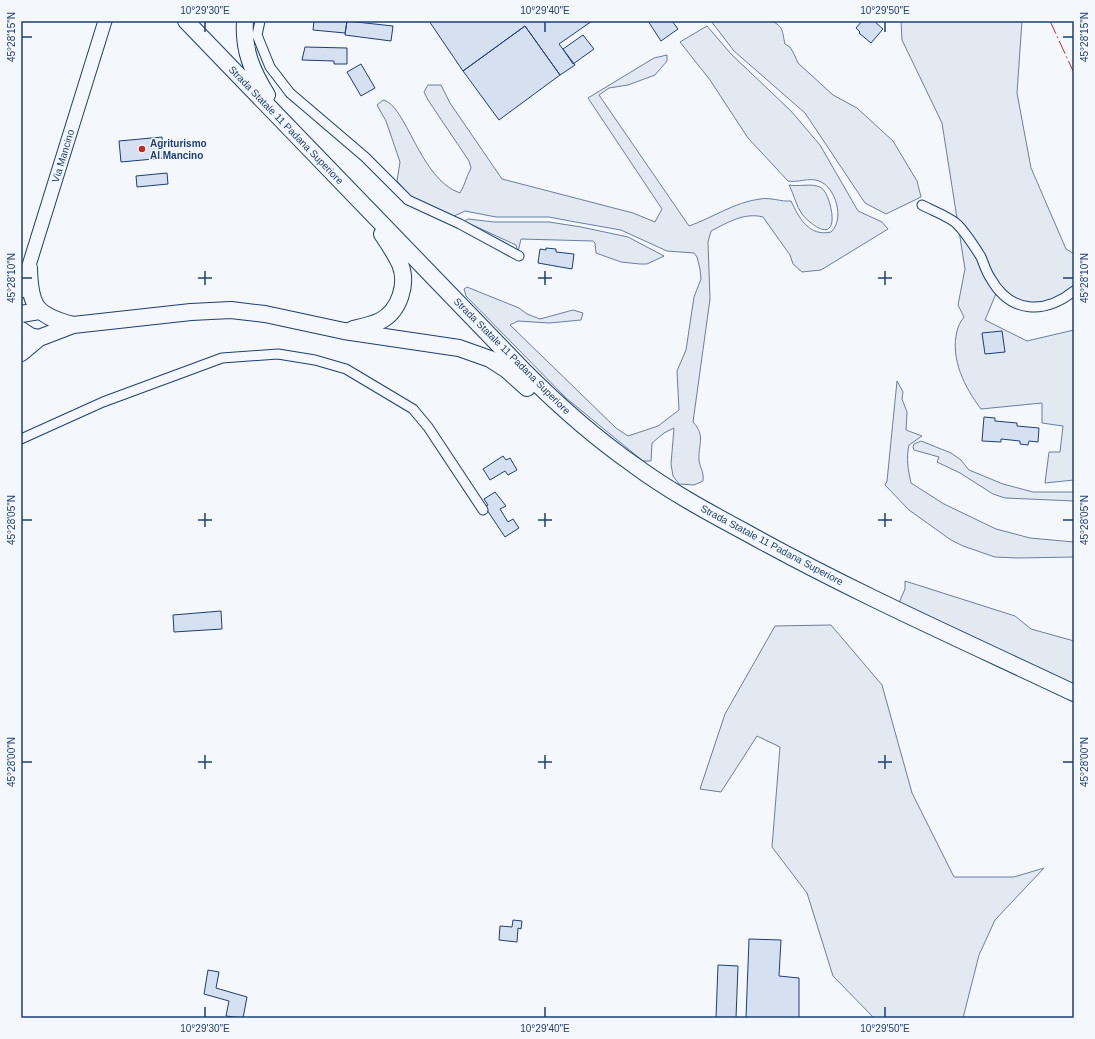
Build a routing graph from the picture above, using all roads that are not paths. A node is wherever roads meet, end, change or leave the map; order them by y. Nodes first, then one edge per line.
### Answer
1 (105, 21) edge
2 (186, 21) edge
3 (245, 21) edge
4 (260, 21) edge
5 (283, 122) junction
6 (354, 196) junction
7 (922, 205) dead end
8 (519, 256) dead end
9 (29, 268) junction
10 (21, 291) edge
11 (1074, 291) edge
12 (40, 311) junction
13 (21, 314) edge
14 (73, 325) junction
15 (21, 330) edge
16 (344, 331) junction
17 (39, 338) junction
18 (21, 354) edge
19 (21, 439) edge
20 (635, 466) junction
21 (483, 510) dead end
22 (1074, 693) edge

1 - 9 main road, Via Mancino
2 - 5 highway, Strada Statale 11 Padana Superiore
3 - 5 highway
4 - 8 street
5 - 6 highway, Strada Statale 11 Padana Superiore
6 - 16 highway
6 - 20 highway, Strada Statale 11 Padana Superiore
7 - 11 street
9 - 10 main road, Via Mancino
9 - 12 highway
12 - 13 highway
12 - 14 highway
14 - 16 highway
14 - 17 highway
15 - 17 highway
16 - 20 highway
17 - 18 highway
19 - 21 street
20 - 22 highway, Strada Statale 11 Padana Superiore

